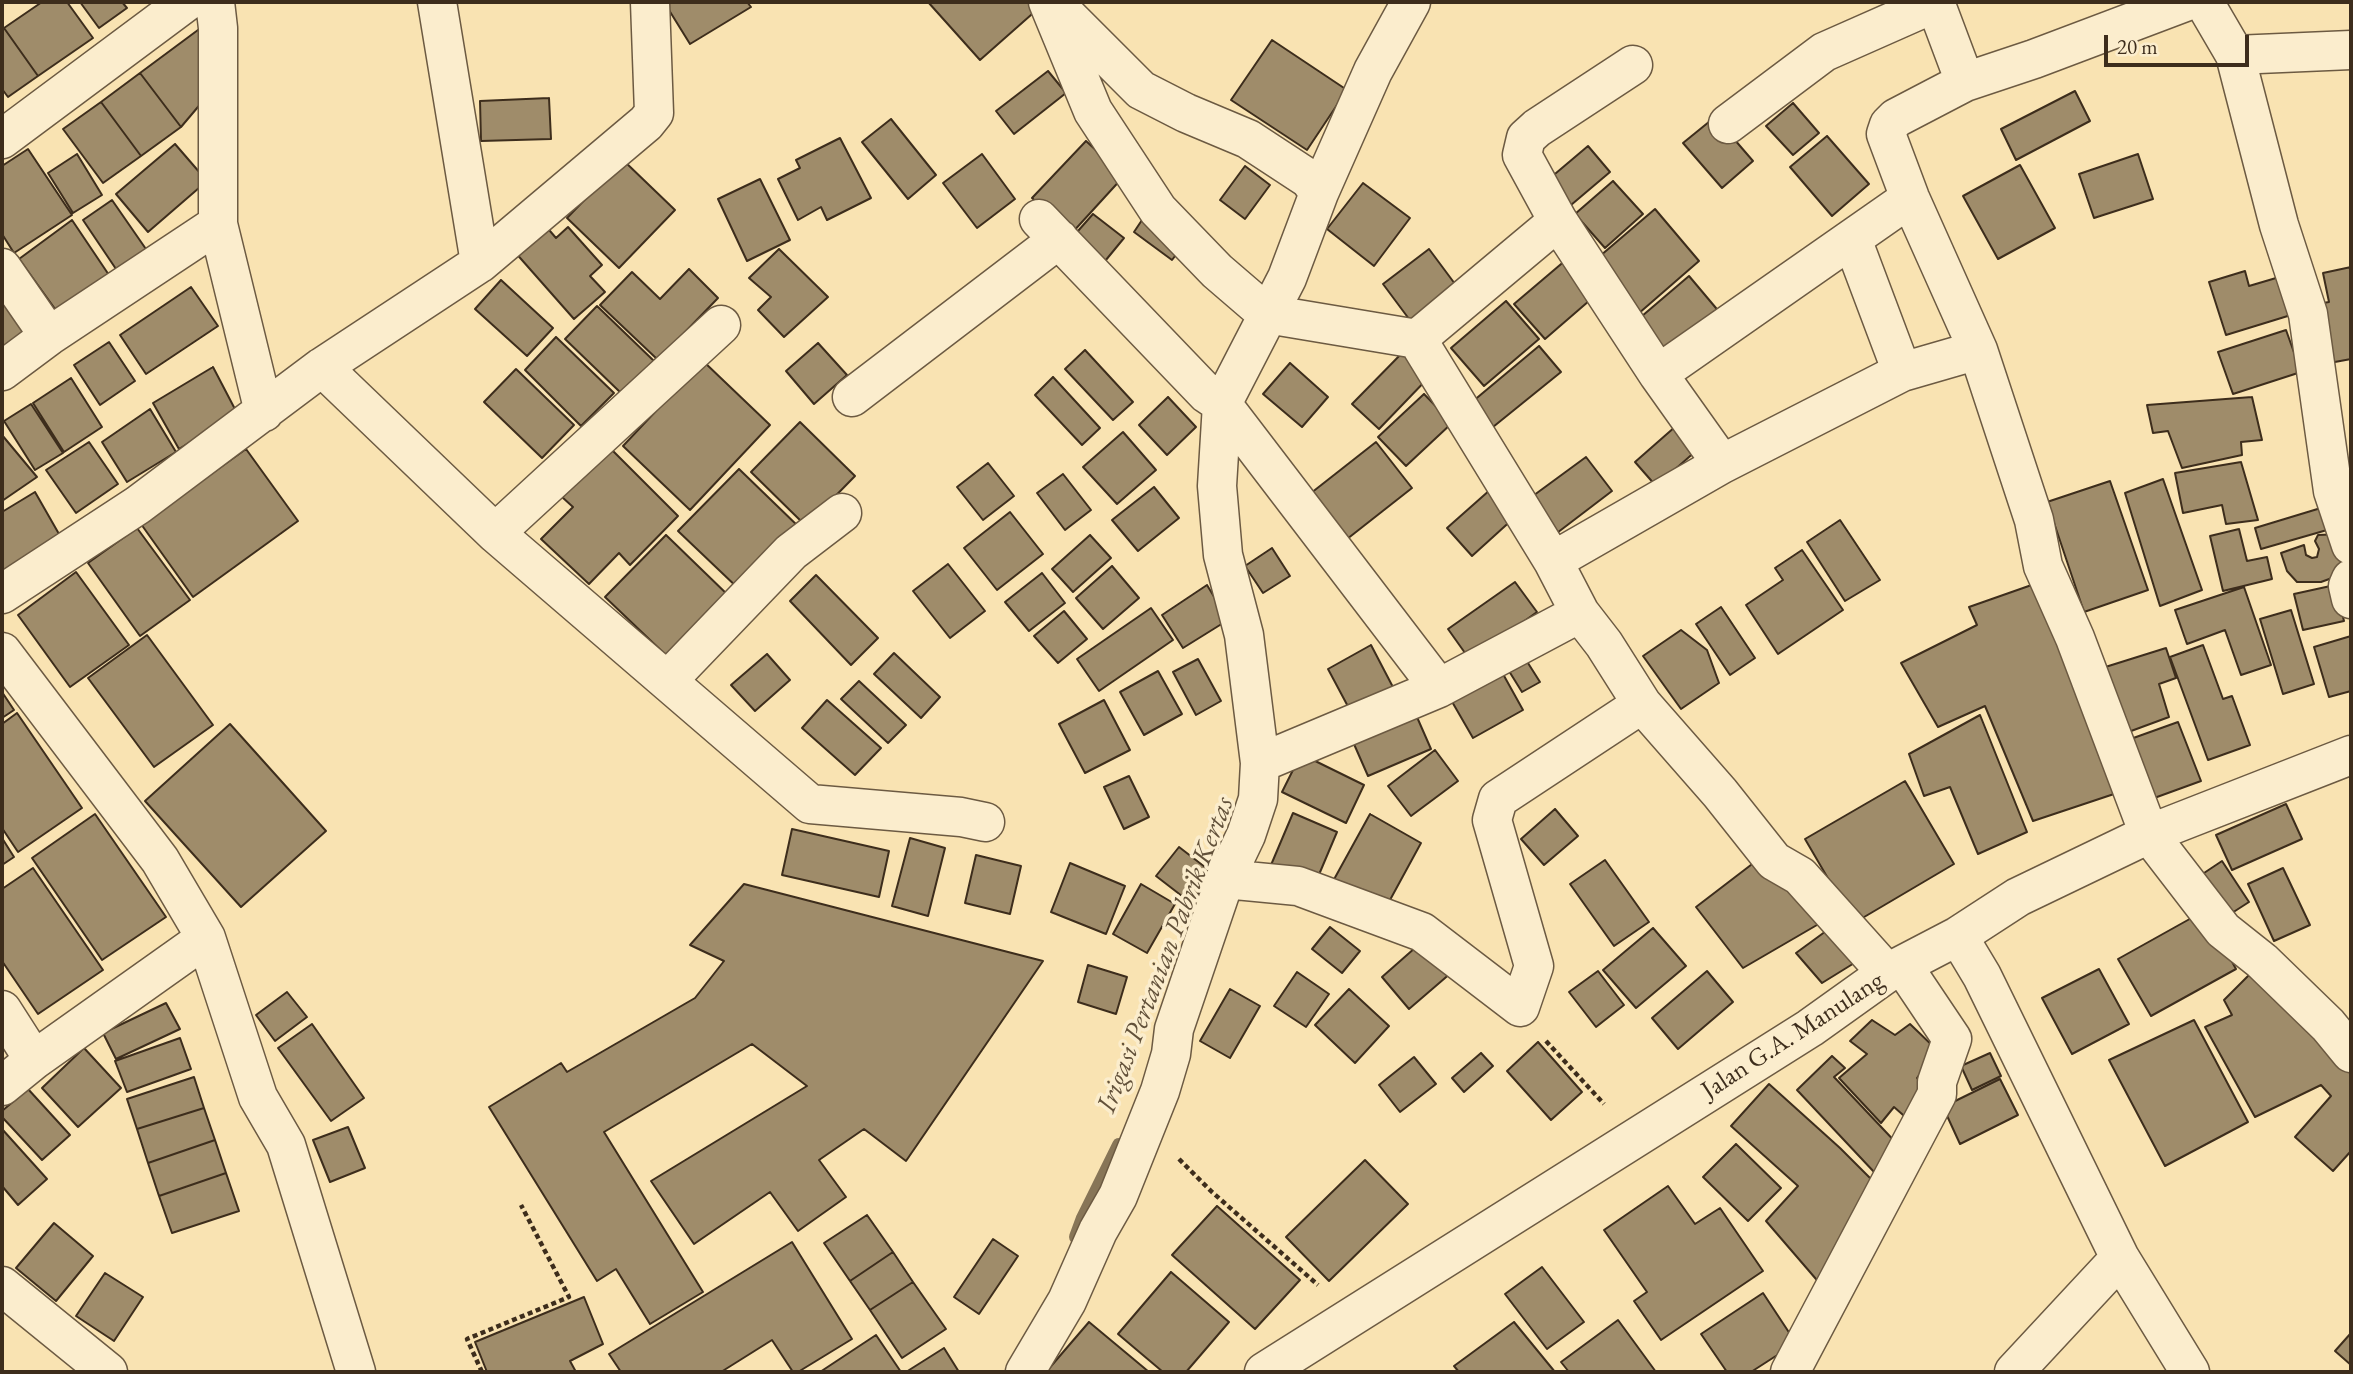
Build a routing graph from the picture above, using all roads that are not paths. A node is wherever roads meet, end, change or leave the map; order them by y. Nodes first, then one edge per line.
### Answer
1 (186, 2) edge
2 (215, 2) edge
3 (437, 2) edge
4 (650, 2) edge
5 (1051, 2) edge
6 (1411, 2) edge
7 (1936, 2) edge
8 (2185, 2) edge
9 (2204, 2) edge
10 (2351, 50) edge
11 (2235, 55) junction
12 (1633, 65) dead end
13 (1965, 82) junction
14 (1728, 124) dead end
15 (2, 139) edge
16 (1315, 187) junction
17 (1910, 198) junction
18 (1558, 221) junction
19 (218, 224) junction
20 (1852, 239) junction
21 (480, 263) junction
22 (2, 268) edge
23 (1267, 314) junction
24 (721, 325) dead end
25 (49, 335) junction
26 (1417, 339) junction
27 (1978, 350) junction
28 (322, 367) junction
29 (2, 371) edge
30 (1902, 372) junction
31 (1658, 374) junction
32 (852, 397) dead end
33 (1215, 399) junction
34 (264, 412) junction
35 (1722, 464) junction
36 (842, 513) dead end
37 (495, 533) junction
38 (2351, 545) edge
39 (1553, 561) junction
40 (2351, 579) edge
41 (2, 594) edge
42 (2351, 599) edge
43 (1580, 613) junction
44 (2, 652) edge
45 (667, 681) junction
46 (1438, 688) junction
47 (1642, 705) junction
48 (2351, 755) edge
49 (1260, 763) junction
50 (985, 822) dead end
51 (2149, 834) junction
52 (1225, 879) junction
53 (1958, 936) junction
54 (206, 938) junction
55 (1895, 969) junction
56 (2, 1010) edge
57 (2351, 1053) edge
58 (34, 1060) junction
59 (2, 1086) edge
60 (2119, 1258) junction
61 (2, 1286) edge
62 (108, 1372) edge
63 (356, 1372) edge
64 (1025, 1372) edge
65 (1264, 1372) edge
66 (1790, 1372) edge
67 (2014, 1372) edge
68 (2190, 1372) edge

1 - 15 street
2 - 19 street
3 - 21 street
4 - 21 street
5 - 16 street
5 - 23 street
6 - 16 street
7 - 13 street
7 - 14 street
8 - 13 street
9 - 11 street
10 - 11 street
11 - 38 street
12 - 18 street
13 - 17 street
16 - 23 street
17 - 20 street
17 - 27 street
18 - 26 street
18 - 31 street
19 - 25 street
19 - 34 street
20 - 30 street
20 - 31 street
21 - 28 street
22 - 25 street
23 - 26 street
23 - 33 street
24 - 37 street
25 - 29 street
26 - 39 street
27 - 30 street
27 - 51 street
28 - 34 street
28 - 37 street
30 - 35 street
31 - 35 street
32 - 33 street
33 - 46 street
33 - 49 street
34 - 41 street
35 - 39 street
36 - 45 street
37 - 45 street
39 - 43 street
40 - 42 street
43 - 46 street
43 - 47 street
44 - 54 street
45 - 50 street
46 - 49 street
47 - 52 street
47 - 55 street
48 - 51 street, Jalan G.A. Manulang
49 - 52 street
51 - 53 street, Jalan G.A. Manulang
51 - 57 street
52 - 64 street
53 - 55 street, Jalan G.A. Manulang
53 - 60 street
54 - 58 street
54 - 63 street
55 - 65 street, Jalan G.A. Manulang
55 - 66 street
56 - 58 street
58 - 59 street
60 - 67 street
60 - 68 street
61 - 62 street

